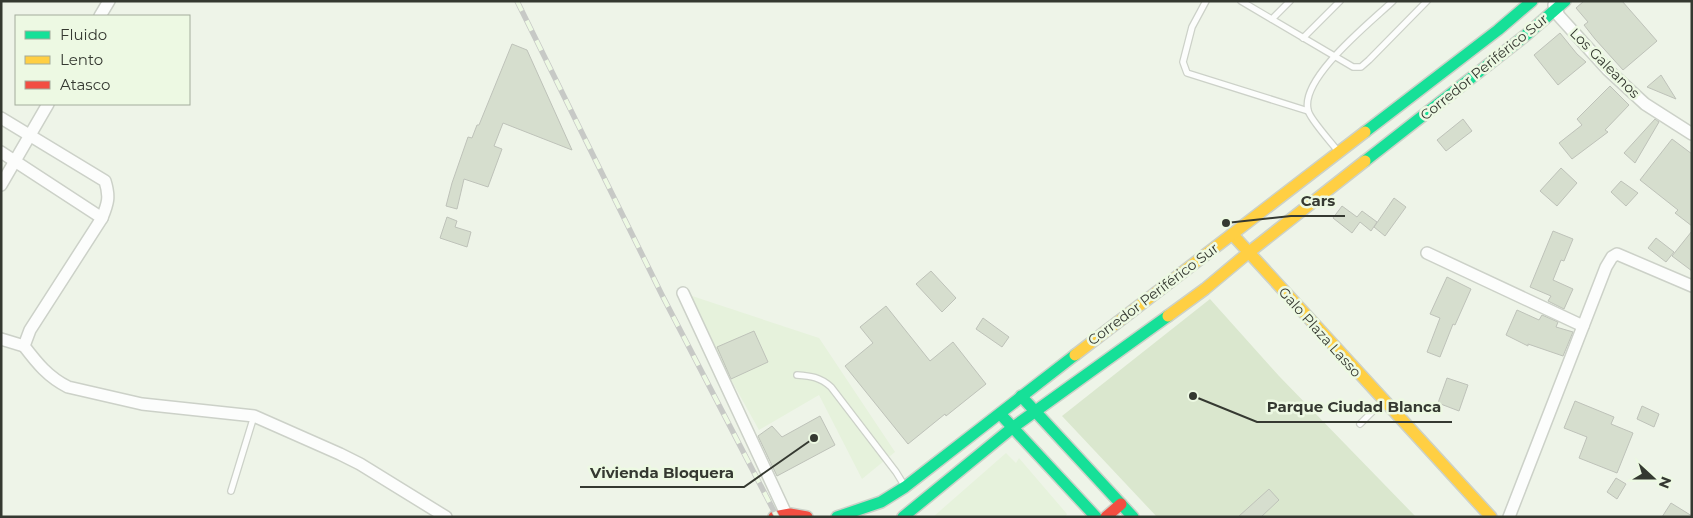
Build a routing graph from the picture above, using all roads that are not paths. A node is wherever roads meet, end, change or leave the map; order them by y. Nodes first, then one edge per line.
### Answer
1 (109, 1) edge
2 (1206, 1) edge
3 (1290, 1) edge
4 (1340, 1) edge
5 (1394, 1) edge
6 (1427, 1) edge
7 (1532, 1) edge
8 (1244, 2) edge
9 (1558, 4) edge
10 (101, 15) edge
11 (1272, 19) junction
12 (1303, 38) junction
13 (1334, 56) junction
14 (47, 105) edge
15 (1308, 111) junction
16 (1, 118) edge
17 (1692, 134) edge
18 (30, 135) junction
19 (1, 152) edge
20 (1338, 152) junction
21 (15, 160) junction
22 (1, 184) edge
23 (102, 218) junction
24 (1232, 234) junction
25 (1248, 253) junction
26 (1428, 253) dead end
27 (1692, 286) edge
28 (683, 294) dead end
29 (1583, 326) junction
30 (1, 340) edge
31 (24, 346) junction
32 (797, 375) dead end
33 (1021, 396) junction
34 (1383, 400) junction
35 (1035, 412) junction
36 (1000, 414) junction
37 (254, 416) junction
38 (1360, 424) dead end
39 (1012, 428) junction
40 (905, 487) junction
41 (231, 491) dead end
42 (1121, 504) junction
43 (786, 514) junction
44 (446, 517) edge
45 (774, 517) edge
46 (807, 517) edge
47 (837, 517) edge
48 (903, 517) edge
49 (1096, 517) edge
50 (1106, 517) edge
51 (1133, 517) edge
52 (1491, 517) edge
53 (1509, 517) edge

1 - 10 street
2 - 15 lane
3 - 11 lane
4 - 12 lane
5 - 13 lane
6 - 13 lane
7 - 20 main road, Corredor Periférico Sur
8 - 11 lane
9 - 17 street, Los Galeanos
9 - 25 main road, Corredor Periférico Sur
11 - 12 lane
12 - 13 lane
13 - 15 lane
14 - 18 street
15 - 20 lane
16 - 18 street
18 - 21 street
18 - 23 street
19 - 21 street
20 - 24 main road, Corredor Periférico Sur
21 - 22 street
21 - 23 street
23 - 31 street
24 - 25 main road, Galo Plaza Lasso
24 - 33 main road, Corredor Periférico Sur
25 - 34 main road, Galo Plaza Lasso
25 - 35 main road, Corredor Periférico Sur
26 - 29 street
27 - 29 street
28 - 43 street
29 - 53 street
30 - 31 street
31 - 37 street
32 - 40 lane
33 - 35 main road
33 - 36 main road, Corredor Periférico Sur
34 - 38 lane
34 - 52 main road, Galo Plaza Lasso
35 - 39 main road, Corredor Periférico Sur
35 - 42 main road
36 - 39 main road
36 - 40 main road, Corredor Periférico Sur
37 - 41 lane
37 - 44 street
39 - 48 main road, Corredor Periférico Sur
39 - 49 main road
40 - 47 main road, Corredor Periférico Sur
42 - 50 main road
42 - 51 main road
43 - 45 main road
43 - 46 main road

